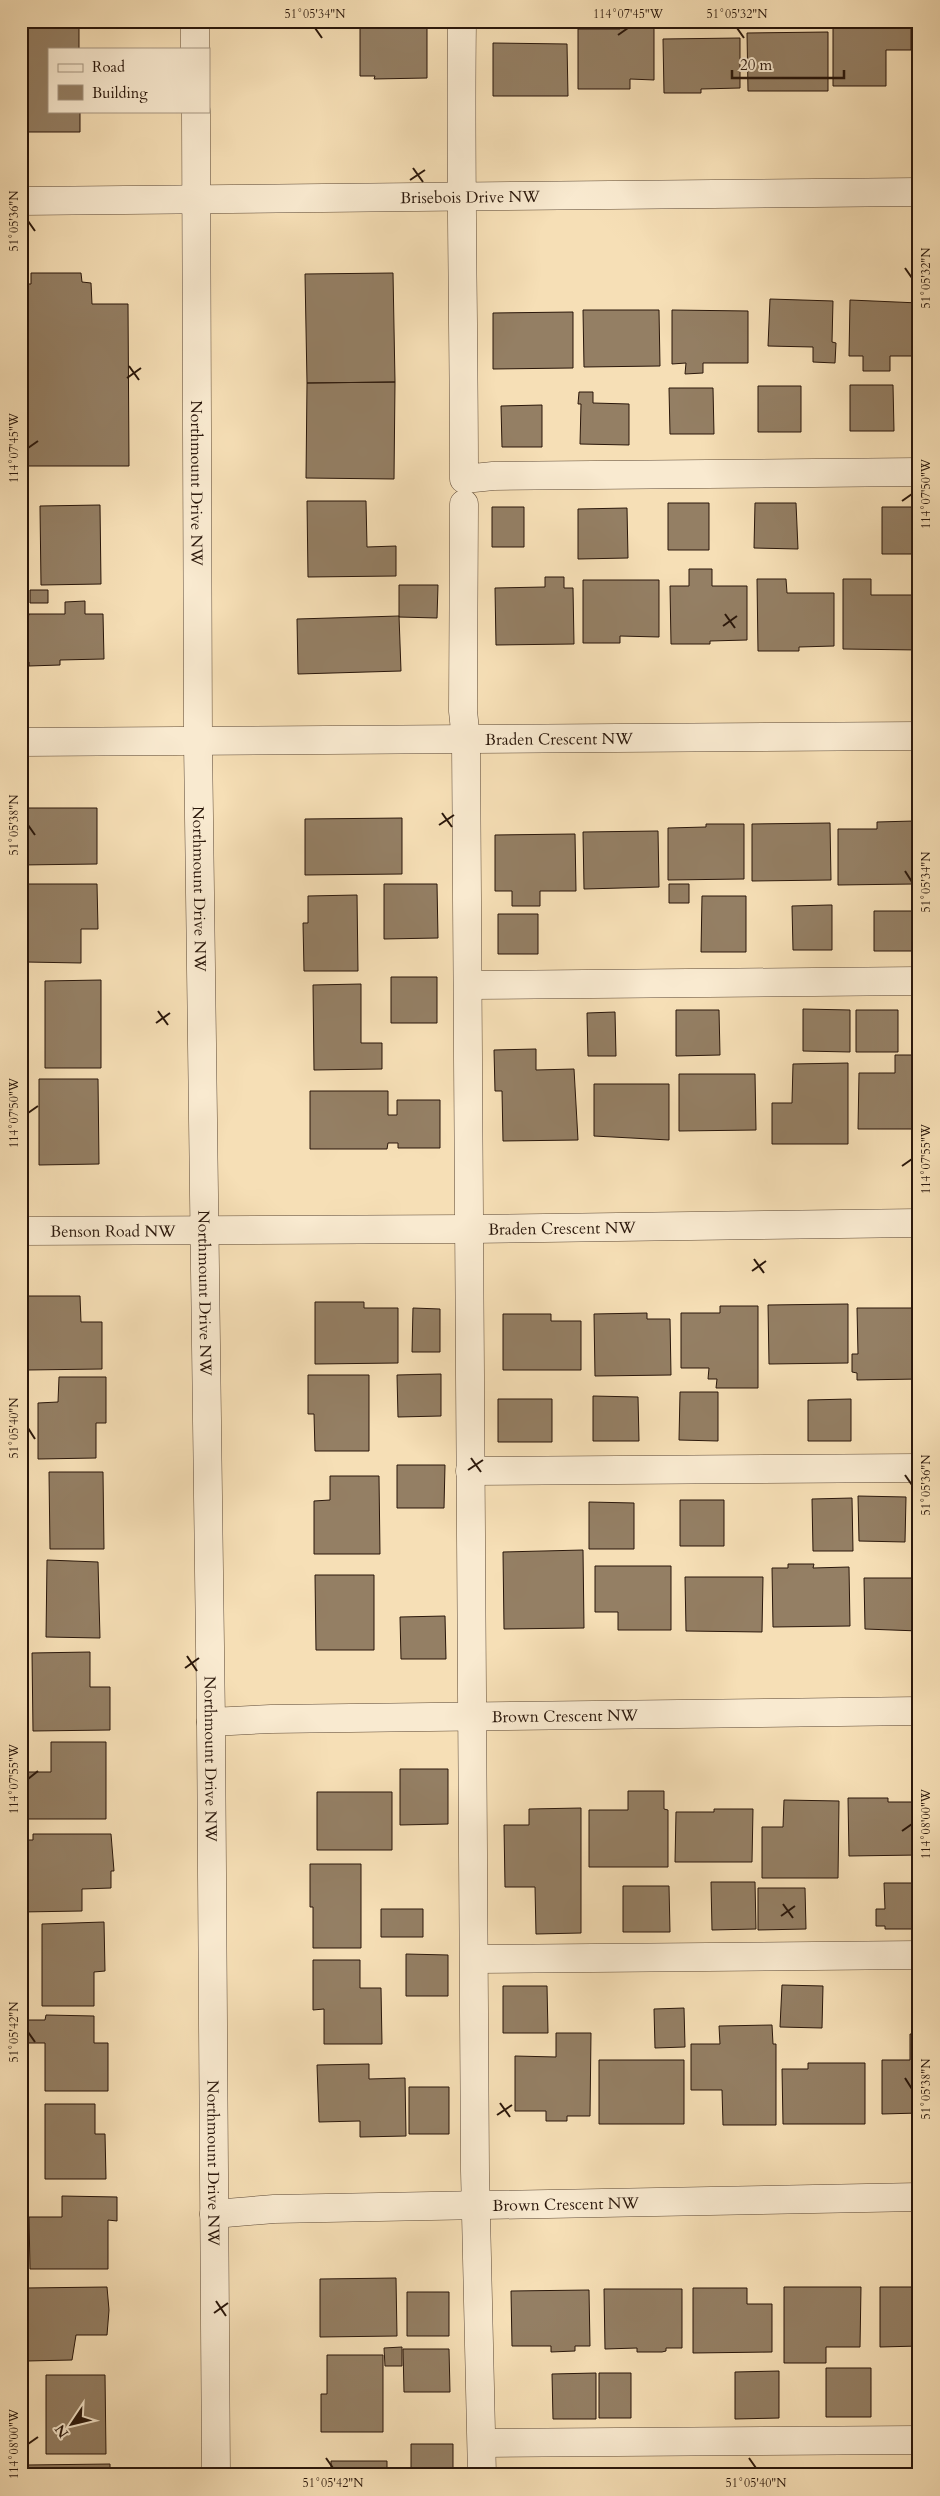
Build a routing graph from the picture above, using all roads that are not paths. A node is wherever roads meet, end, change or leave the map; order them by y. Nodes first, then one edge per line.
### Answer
1 (195, 21) edge
2 (462, 21) edge
3 (195, 48) edge
4 (196, 112) edge
5 (919, 192) edge
6 (463, 197) junction
7 (195, 199) junction
8 (21, 201) edge
9 (919, 472) edge
10 (464, 504) dead end
11 (919, 736) edge
12 (466, 740) junction
13 (21, 742) edge
14 (198, 742) junction
15 (919, 981) edge
16 (468, 985) junction
17 (919, 1223) edge
18 (470, 1229) junction
19 (21, 1231) edge
20 (204, 1231) junction
21 (919, 1468) edge
22 (470, 1471) junction
23 (919, 1711) edge
24 (473, 1717) junction
25 (211, 1722) junction
26 (919, 1955) edge
27 (475, 1959) junction
28 (919, 2197) edge
29 (477, 2205) junction
30 (214, 2214) junction
31 (919, 2440) edge
32 (482, 2443) junction
33 (216, 2475) edge
34 (482, 2475) edge

1 - 3 street
2 - 6 street
4 - 7 street, Northmount Drive NW
5 - 6 street, Brisebois Drive NW
6 - 7 street, Brisebois Drive NW
6 - 9 street
7 - 8 street, Brisebois Drive NW
7 - 14 street, Northmount Drive NW
10 - 12 street
11 - 12 street, Braden Crescent NW
12 - 14 street, Braden Crescent NW
12 - 16 street
13 - 14 street, Braden Crescent NW
14 - 20 street, Northmount Drive NW
15 - 16 street
16 - 18 street
17 - 18 street, Braden Crescent NW
18 - 20 street, Braden Crescent NW
18 - 22 street
19 - 20 street, Benson Road NW
20 - 25 street, Northmount Drive NW
21 - 22 street
22 - 24 street
23 - 24 street, Brown Crescent NW
24 - 25 street, Brown Crescent NW
24 - 27 street
25 - 30 street, Northmount Drive NW
26 - 27 street
27 - 29 street
28 - 29 street, Brown Crescent NW
29 - 30 street, Brown Crescent NW
29 - 32 street
30 - 33 street, Northmount Drive NW
31 - 32 street
32 - 34 street

